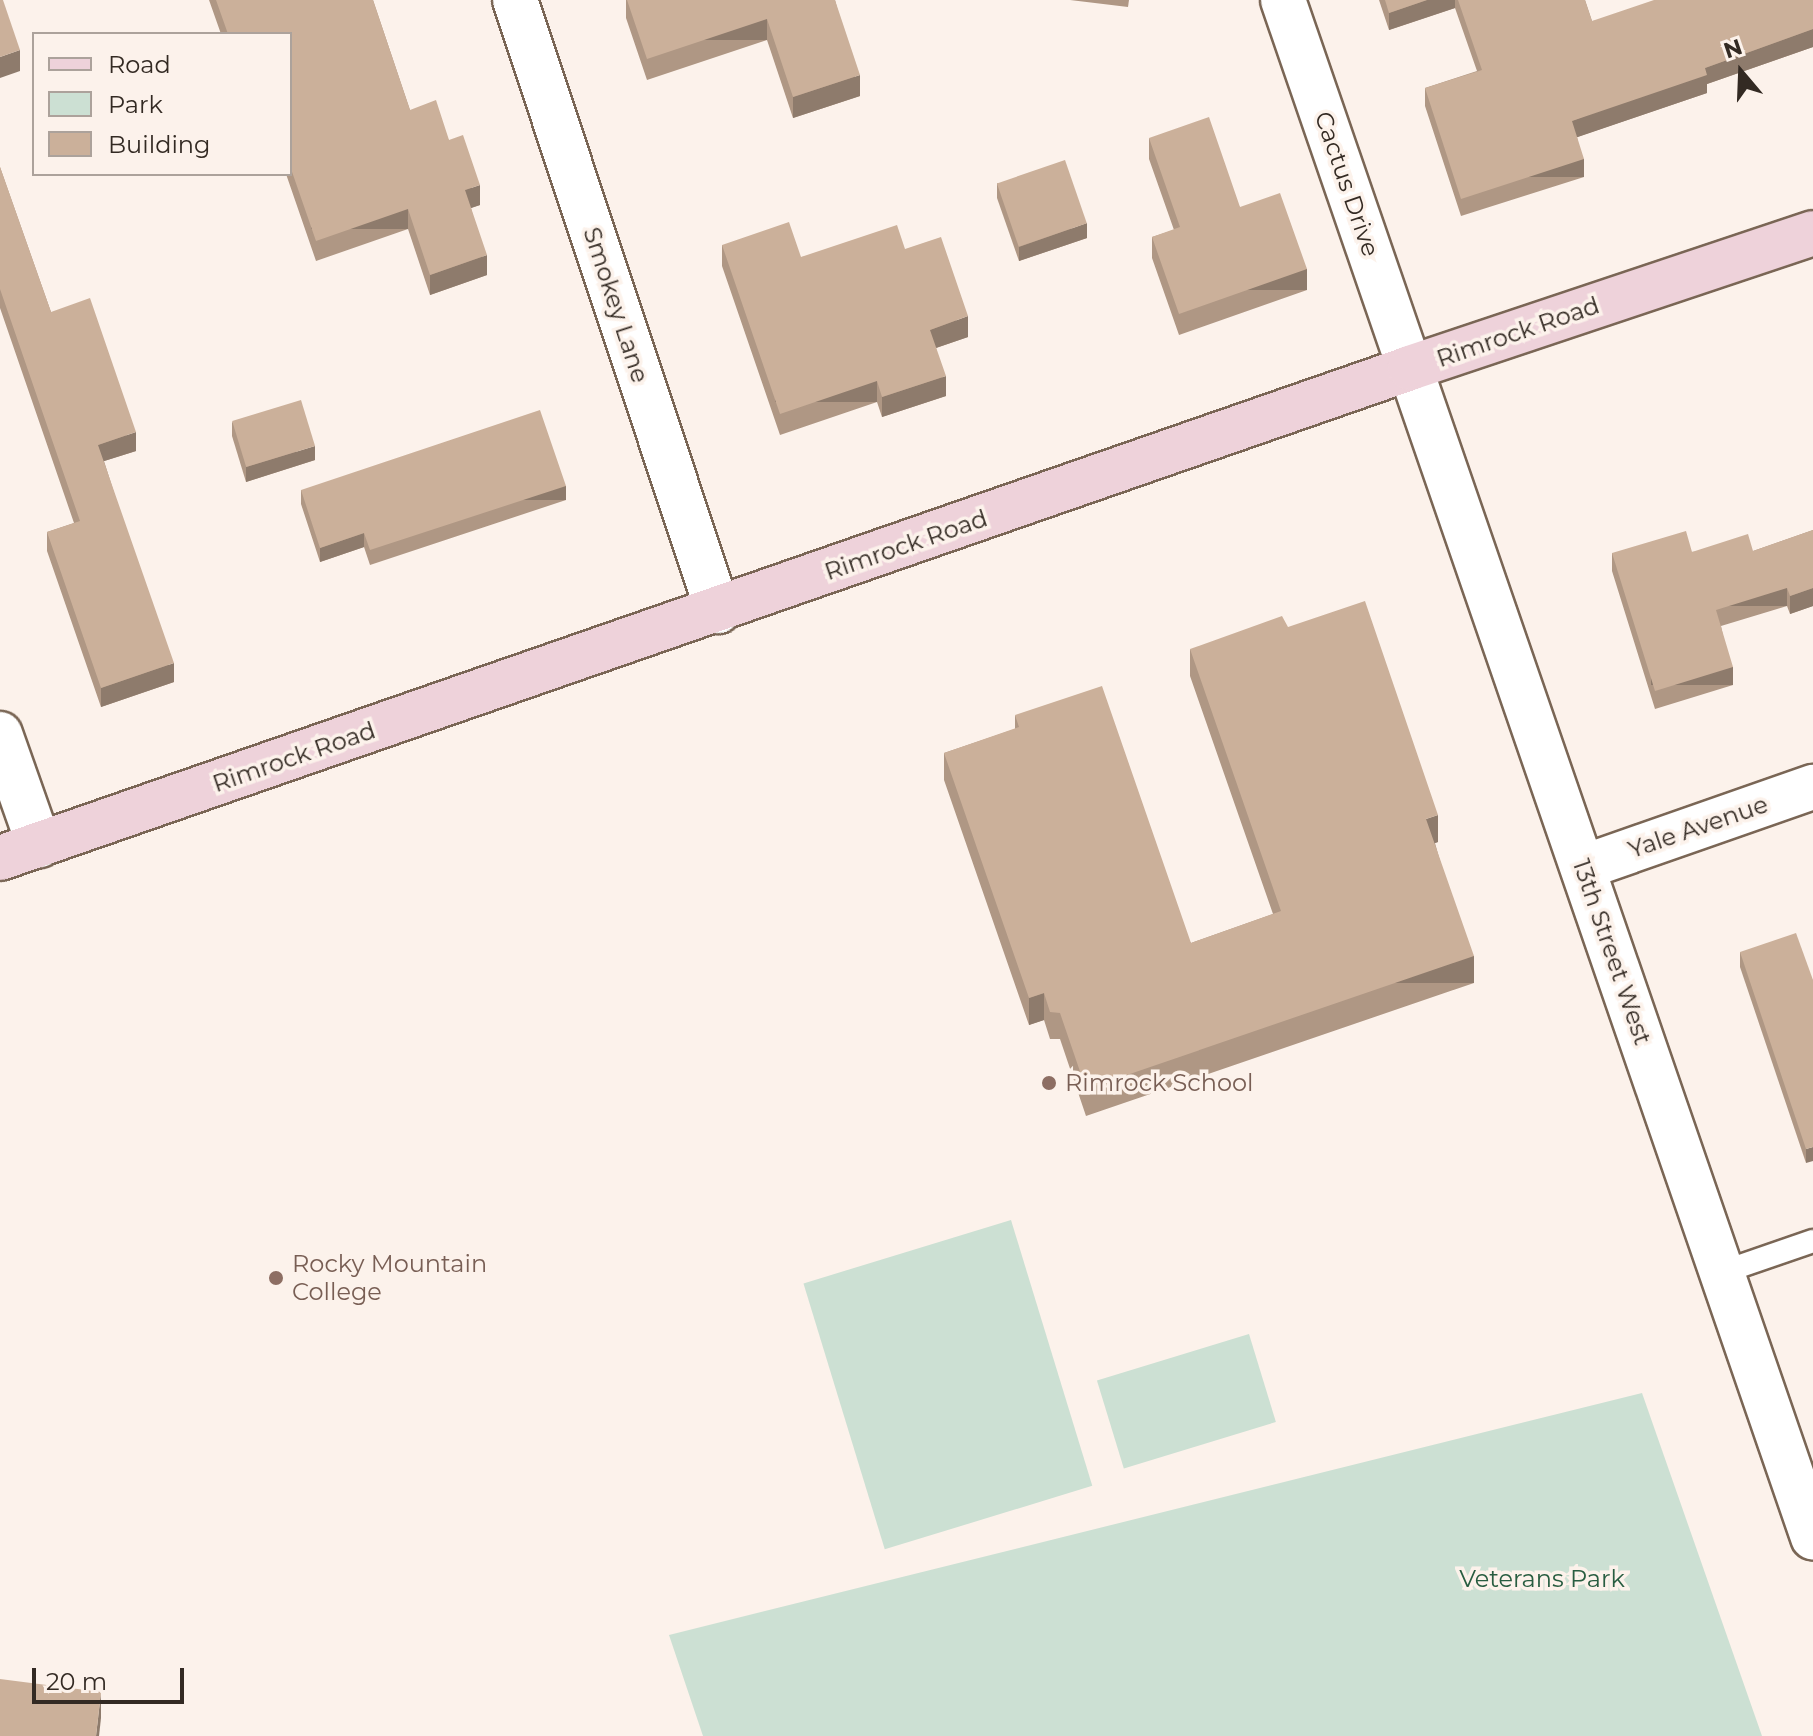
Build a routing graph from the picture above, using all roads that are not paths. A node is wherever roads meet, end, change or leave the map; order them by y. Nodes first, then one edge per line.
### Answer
1 (515, 0) edge
2 (1283, 0) edge
3 (1813, 233) edge
4 (1410, 368) junction
5 (718, 611) junction
6 (0, 734) edge
7 (1813, 787) edge
8 (19, 851) edge
9 (1584, 867) junction
10 (1813, 1241) edge
11 (1720, 1273) junction
12 (1813, 1537) edge

1 - 5 street, Smokey Lane
2 - 4 street, Cactus Drive
3 - 4 main road, Rimrock Road
4 - 5 main road, Rimrock Road
4 - 9 street, 13th Street West
5 - 8 main road, Rimrock Road
6 - 8 street
7 - 9 street, Yale Avenue
9 - 11 street, 13th Street West
10 - 11 lane
11 - 12 street, 13th Street West

